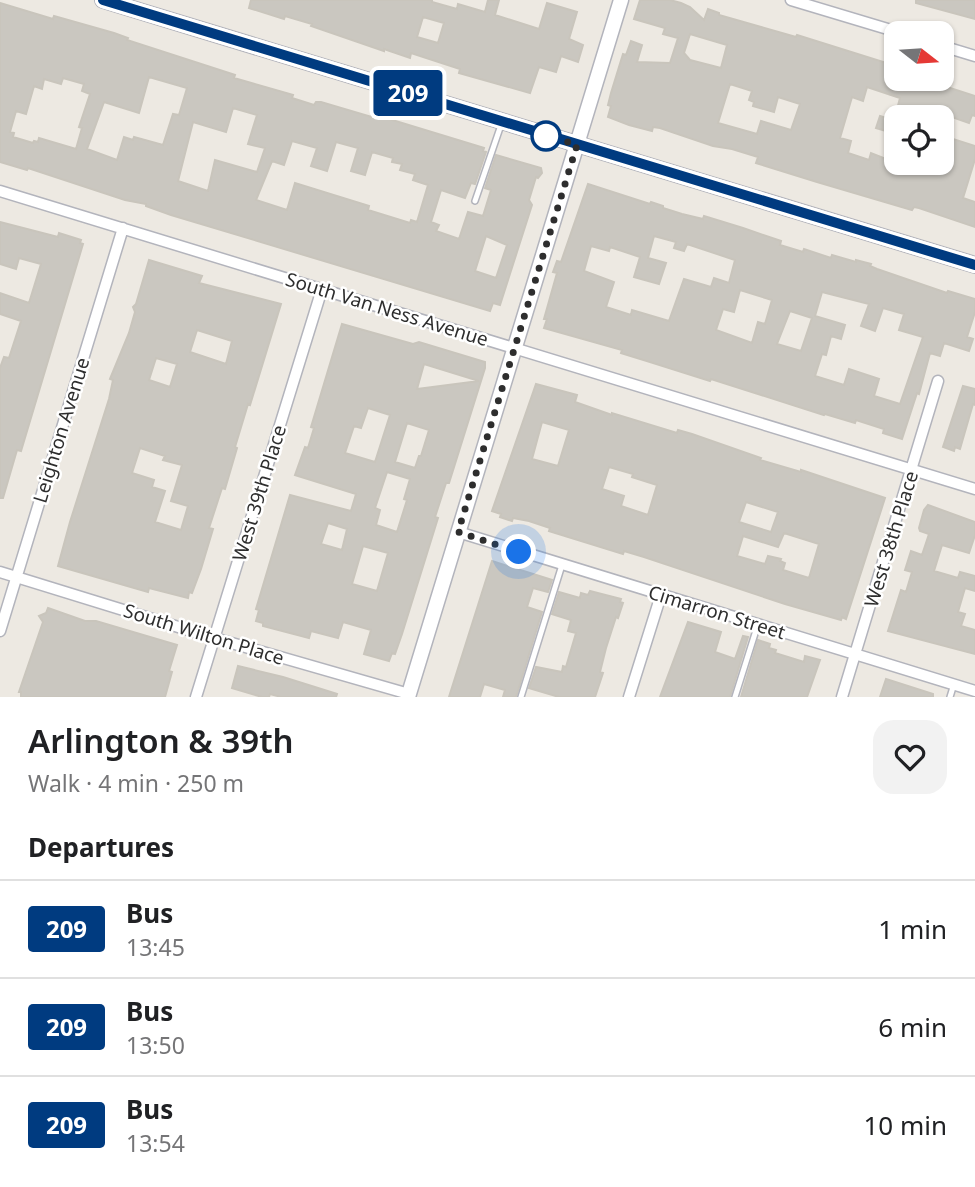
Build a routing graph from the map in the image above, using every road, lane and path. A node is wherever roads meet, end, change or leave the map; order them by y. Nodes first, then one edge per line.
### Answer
1 (103, 0) edge
2 (621, 0) edge
3 (791, 0) edge
4 (884, 28) edge
5 (954, 50) edge
6 (975, 56) edge
7 (502, 122) junction
8 (577, 145) junction
9 (0, 191) edge
10 (475, 201) dead end
11 (123, 228) junction
12 (975, 265) edge
13 (322, 289) junction
14 (514, 348) junction
15 (938, 381) dead end
16 (912, 470) junction
17 (975, 489) edge
18 (458, 532) junction
19 (562, 565) junction
20 (0, 572) edge
21 (17, 577) junction
22 (661, 595) junction
23 (758, 624) junction
24 (0, 631) edge
25 (214, 638) junction
26 (855, 654) junction
27 (954, 684) junction
28 (975, 691) edge
29 (409, 695) edge
30 (196, 697) edge
31 (521, 697) edge
32 (629, 697) edge
33 (735, 697) edge
34 (842, 697) edge
35 (950, 697) edge

1 - 7 main road
2 - 8 street
3 - 4 street
5 - 6 street
7 - 8 main road
7 - 10 lane
8 - 12 main road
8 - 14 street
9 - 11 street, South Van Ness Avenue
11 - 13 street, South Van Ness Avenue
11 - 21 street, Leighton Avenue
13 - 14 street, South Van Ness Avenue
13 - 25 street, West 39th Place
14 - 16 street, South Van Ness Avenue
14 - 18 street
15 - 16 street, West 38th Place
16 - 17 street, South Van Ness Avenue
16 - 26 street, West 38th Place
18 - 19 street, Cimarron Street
18 - 29 street
19 - 22 street, Cimarron Street
19 - 31 lane
20 - 21 street, South Wilton Place
21 - 24 street, Leighton Avenue
21 - 25 street, South Wilton Place
22 - 23 street, Cimarron Street
22 - 32 street
23 - 26 street, Cimarron Street
23 - 33 lane
25 - 29 street, South Wilton Place
25 - 30 street, West 39th Place
26 - 27 street, Cimarron Street
26 - 34 street, West 38th Place
27 - 28 street, Cimarron Street
27 - 35 lane

